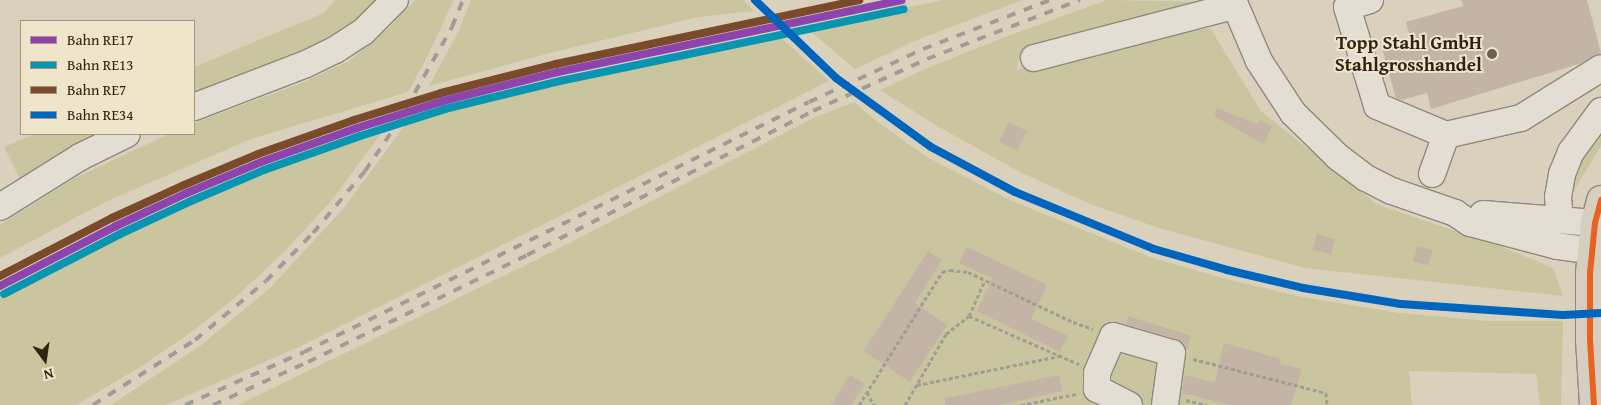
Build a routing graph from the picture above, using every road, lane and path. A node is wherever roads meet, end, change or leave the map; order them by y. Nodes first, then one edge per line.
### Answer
1 (395, 0) edge
2 (1370, 0) edge
3 (1234, 3) edge
4 (1034, 58) dead end
5 (1601, 68) edge
6 (195, 107) edge
7 (1601, 111) edge
8 (125, 135) edge
9 (1446, 135) junction
10 (1432, 174) dead end
11 (0, 207) edge
12 (1598, 211) edge
13 (1455, 213) junction
14 (1560, 220) junction
15 (1591, 251) junction
16 (985, 280) junction
17 (969, 316) junction
18 (1113, 336) junction
19 (1172, 354) junction
20 (1060, 356) junction
21 (1097, 381) junction
22 (917, 385) junction
23 (867, 392) junction
24 (859, 405) edge
25 (874, 405) edge
26 (905, 405) edge
27 (1022, 405) edge
28 (1129, 405) edge
29 (1165, 405) edge
30 (1327, 405) edge
31 (1594, 405) edge

1 - 6 street
2 - 9 street
3 - 4 street
3 - 13 street
5 - 9 street
7 - 14 street
8 - 11 street
9 - 10 street
12 - 14 street
12 - 15 main road
13 - 14 street
13 - 15 street
15 - 31 main road
16 - 17 path
16 - 18 path
16 - 23 path
17 - 20 path
17 - 22 path
18 - 19 street
18 - 21 street
19 - 29 street
19 - 30 path
20 - 21 path
20 - 22 path
21 - 27 path
21 - 28 street
22 - 26 path
23 - 24 path
23 - 25 path

